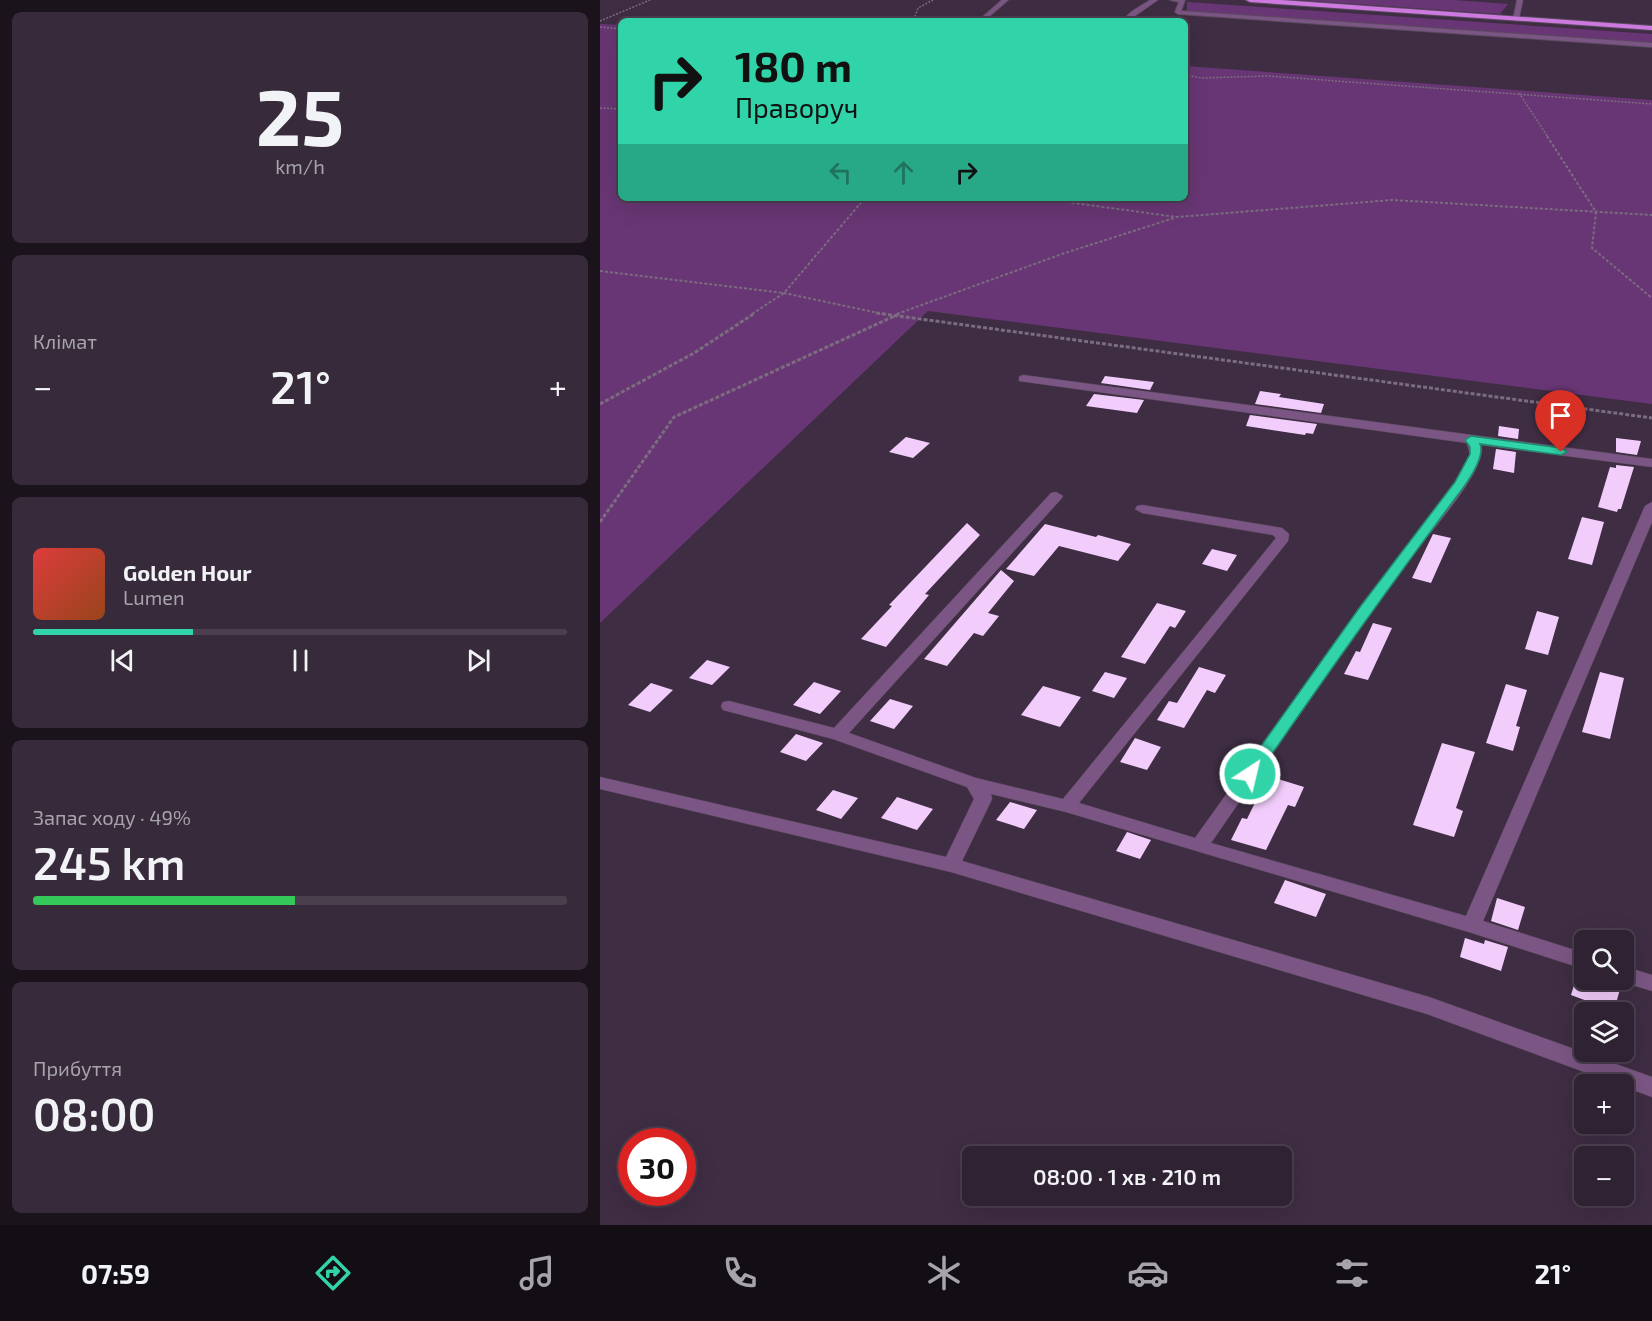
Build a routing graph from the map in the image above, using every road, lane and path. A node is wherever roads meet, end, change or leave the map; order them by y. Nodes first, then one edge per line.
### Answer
1 (650, 0) edge
2 (933, 0) edge
3 (1005, 0) edge
4 (1155, 0) edge
5 (1173, 0) edge
6 (1250, 0) edge
7 (1517, 1) edge
8 (914, 18) edge
9 (984, 18) edge
10 (1127, 18) edge
11 (1516, 19) junction
12 (600, 21) edge
13 (600, 27) edge
14 (618, 28) edge
15 (1652, 29) edge
16 (1652, 45) edge
17 (1188, 76) edge
18 (1519, 93) junction
19 (1652, 104) edge
20 (600, 108) edge
21 (618, 108) edge
22 (862, 201) edge
23 (1059, 201) edge
24 (1596, 212) junction
25 (1652, 215) edge
26 (1177, 217) junction
27 (600, 271) edge
28 (784, 293) junction
29 (1652, 298) edge
30 (891, 316) junction
31 (1023, 379) dead end
32 (600, 404) edge
33 (1652, 418) edge
34 (1471, 440) junction
35 (1652, 463) edge
36 (1056, 496) dead end
37 (1652, 506) edge
38 (1142, 509) dead end
39 (600, 522) edge
40 (729, 706) dead end
41 (838, 735) junction
42 (600, 783) edge
43 (973, 783) junction
44 (1067, 806) junction
45 (1199, 846) junction
46 (951, 865) junction
47 (1472, 925) junction
48 (1574, 959) edge
49 (1634, 977) edge
50 (1652, 983) edge
51 (1652, 1086) edge

1 - 12 path
2 - 8 path
3 - 9 lane
4 - 10 street
5 - 16 lane
6 - 11 highway
7 - 11 street
11 - 15 highway
13 - 14 path
17 - 18 path
18 - 19 path
18 - 24 path
20 - 21 path
22 - 28 path
23 - 26 path
24 - 25 path
24 - 26 path
24 - 29 path
26 - 30 path
27 - 28 path
28 - 30 path
28 - 32 path
30 - 33 path
30 - 39 path
31 - 34 street
34 - 35 street
34 - 45 street
36 - 41 street
37 - 47 street
38 - 44 street
40 - 41 street
41 - 43 street
42 - 46 street
43 - 44 street
43 - 46 street
44 - 45 street
45 - 47 street
46 - 51 street
47 - 48 street
49 - 50 street

